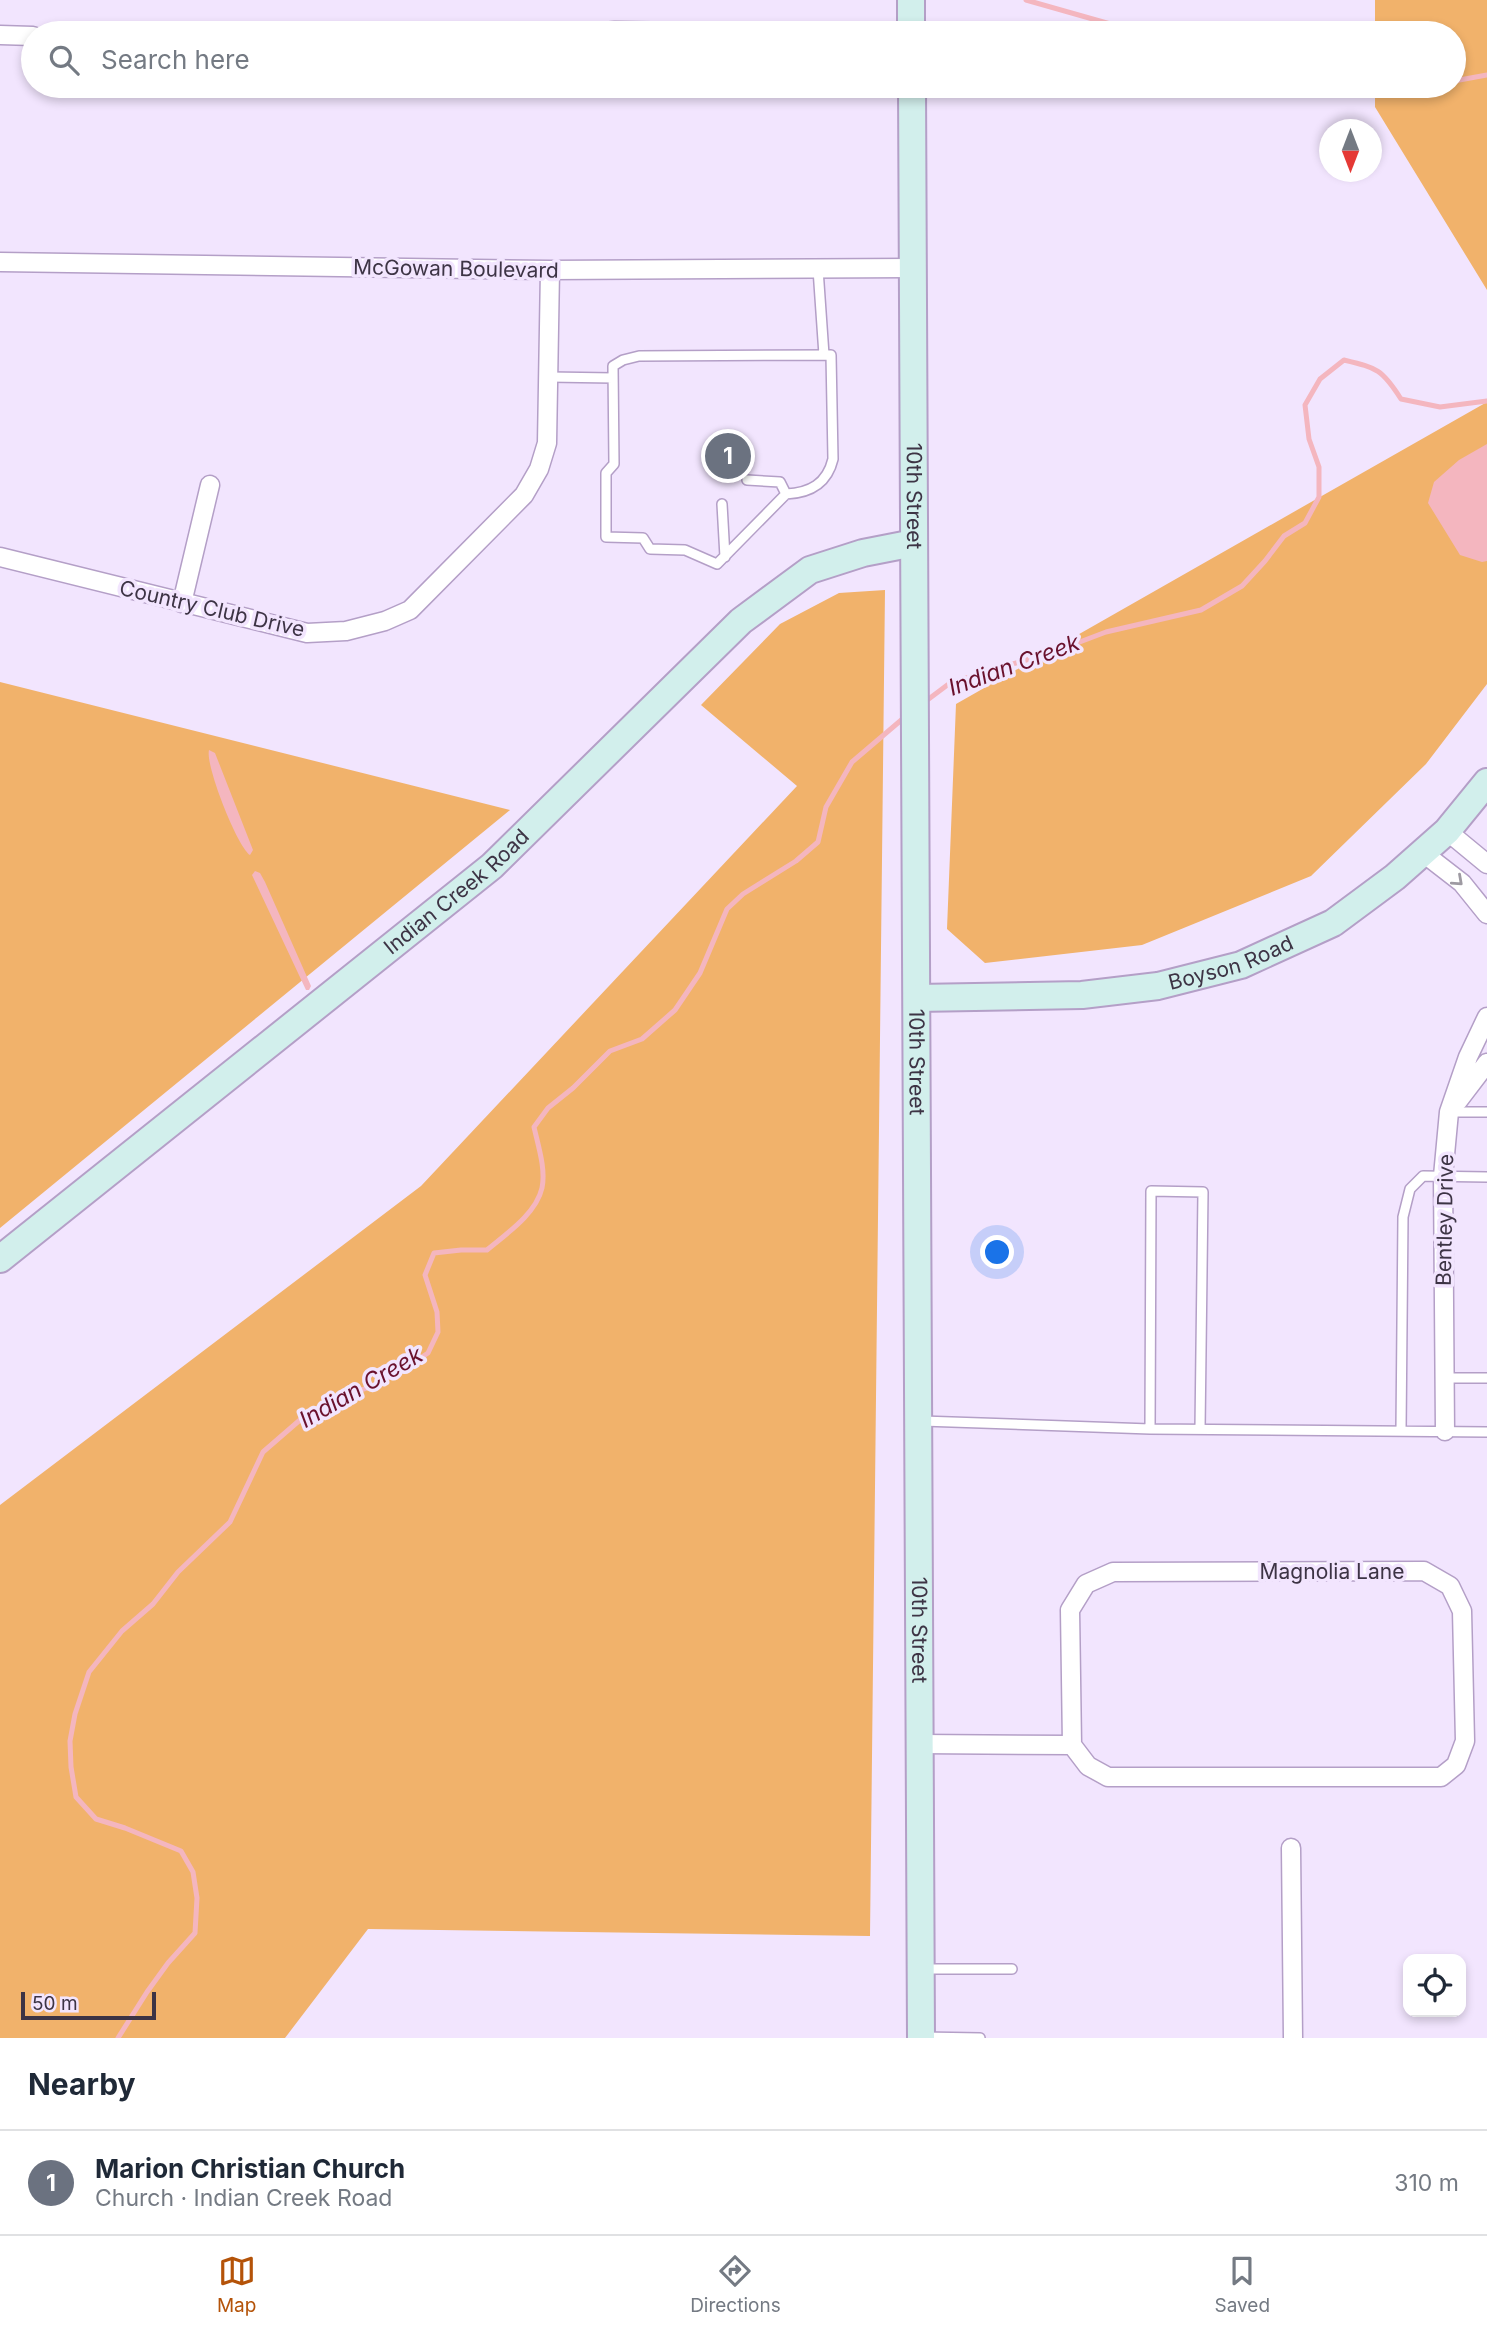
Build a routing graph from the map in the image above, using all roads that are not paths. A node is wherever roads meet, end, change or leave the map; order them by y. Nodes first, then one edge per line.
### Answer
1 (911, 0) edge
2 (911, 21) edge
3 (0, 35) edge
4 (21, 36) edge
5 (912, 98) edge
6 (0, 262) edge
7 (912, 268) junction
8 (818, 269) junction
9 (550, 270) junction
10 (824, 355) junction
11 (549, 377) junction
12 (613, 378) junction
13 (747, 480) dead end
14 (210, 485) dead end
15 (786, 495) junction
16 (722, 504) dead end
17 (914, 543) junction
18 (0, 557) edge
19 (725, 557) junction
20 (183, 603) junction
21 (1487, 782) edge
22 (1447, 831) junction
23 (1422, 852) junction
24 (1487, 864) edge
25 (1487, 915) edge
26 (917, 998) junction
27 (1487, 1017) edge
28 (1487, 1063) edge
29 (1449, 1112) junction
30 (1487, 1112) edge
31 (1443, 1176) junction
32 (1487, 1177) edge
33 (0, 1259) edge
34 (1444, 1378) junction
35 (1487, 1378) edge
36 (918, 1421) junction
37 (1150, 1429) junction
38 (1199, 1429) junction
39 (1402, 1431) junction
40 (1445, 1431) junction
41 (1487, 1432) edge
42 (919, 1744) junction
43 (1072, 1745) junction
44 (1291, 1848) dead end
45 (921, 1969) junction
46 (1012, 1969) dead end
47 (921, 2038) edge
48 (981, 2038) edge
49 (1293, 2038) edge

1 - 2 street
3 - 4 street
5 - 7 street, 10th Street
6 - 9 street, McGowan Boulevard
7 - 8 street, McGowan Boulevard
7 - 17 street, 10th Street
8 - 9 street, McGowan Boulevard
8 - 10 lane
9 - 11 street, Country Club Drive
10 - 12 lane
10 - 15 lane
11 - 12 lane
11 - 20 street, Country Club Drive
12 - 19 lane
13 - 15 lane
14 - 20 street
15 - 19 lane
16 - 19 lane
17 - 26 street, 10th Street
17 - 33 street, Indian Creek Road
18 - 20 street, Country Club Drive
21 - 22 street, Boyson Road
22 - 23 street, Boyson Road
22 - 24 street
23 -> 25 street
23 - 26 street, Boyson Road
26 - 36 street, 10th Street
27 - 29 street, Bentley Drive
28 - 29 street
29 - 30 lane
29 - 31 street, Bentley Drive
31 - 32 lane
31 - 34 street, Bentley Drive
31 - 39 lane
34 - 35 lane
34 - 40 street, Bentley Drive
36 - 37 lane
36 - 42 street, 10th Street
37 - 38 lane
37 - 38 lane
38 - 39 lane
39 - 40 lane
40 - 41 lane
42 - 43 street
42 - 45 street, 10th Street
43 - 43 street, Magnolia Lane
44 - 49 street
45 - 46 lane
45 - 47 street, 10th Street
47 - 48 lane

